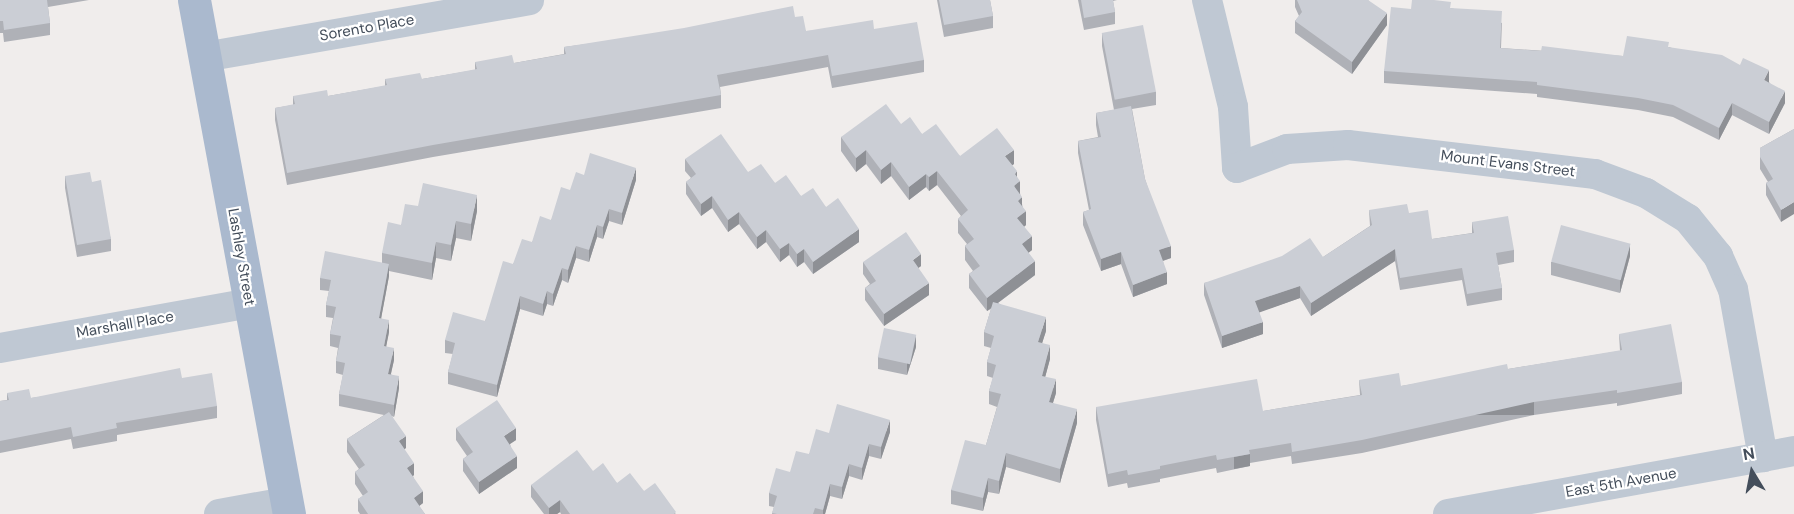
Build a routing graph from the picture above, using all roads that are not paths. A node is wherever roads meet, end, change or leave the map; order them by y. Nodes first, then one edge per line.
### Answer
1 (194, 0) edge
2 (529, 0) edge
3 (1206, 0) edge
4 (204, 57) junction
5 (249, 303) junction
6 (0, 348) edge
7 (1794, 452) edge
8 (1763, 457) junction
9 (288, 508) edge
10 (219, 514) edge
11 (1448, 514) edge

1 - 4 main road, Lashley Street
2 - 4 street, Sorento Place
3 - 8 street, Mount Evans Street
4 - 5 main road, Lashley Street
5 - 6 street, Marshall Place
5 - 9 main road, Lashley Street
7 - 8 street, East 5th Avenue
8 - 11 street, East 5th Avenue
9 - 10 street

